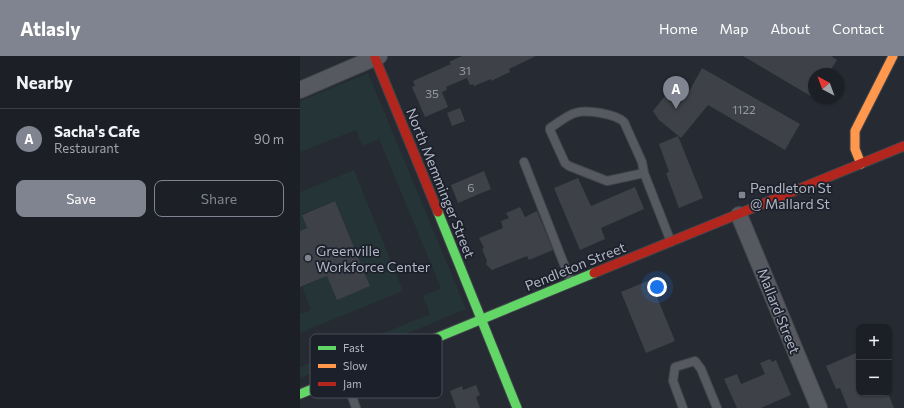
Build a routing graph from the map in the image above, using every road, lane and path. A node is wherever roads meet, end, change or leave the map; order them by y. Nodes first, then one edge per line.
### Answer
1 (893, 56) edge
2 (377, 57) edge
3 (300, 90) edge
4 (904, 146) edge
5 (524, 162) dead end
6 (861, 164) junction
7 (644, 173) junction
8 (739, 215) junction
9 (672, 242) junction
10 (572, 282) junction
11 (480, 319) junction
12 (442, 335) edge
13 (310, 390) edge
14 (300, 394) edge
15 (353, 398) edge
16 (356, 408) edge
17 (518, 408) edge
18 (684, 408) edge
19 (717, 408) edge
20 (819, 408) edge

1 - 6 main road
2 - 3 street
2 - 11 main road, North Memminger Street
4 - 6 main road, Pendleton Street
5 - 10 lane
6 - 8 main road, Pendleton Street
7 - 7 lane
7 - 9 lane
8 - 9 main road, Pendleton Street
8 - 20 street, Mallard Street
9 - 10 main road, Pendleton Street
10 - 11 main road, Pendleton Street
11 - 12 main road, Pendleton Street
11 - 17 main road, North Memminger Street
13 - 14 main road, Pendleton Street
15 - 16 lane
18 - 19 lane

